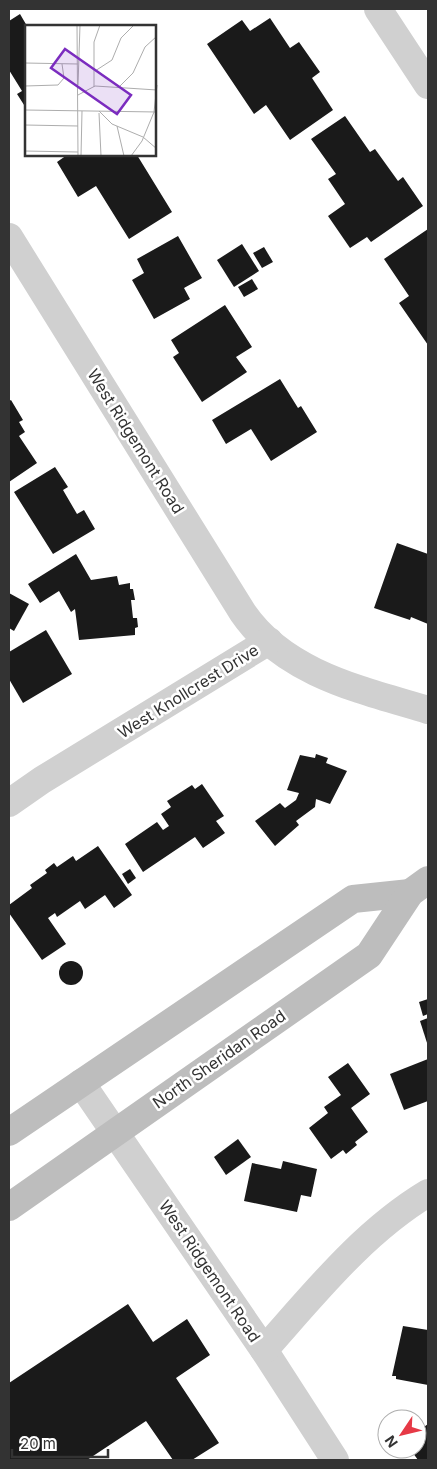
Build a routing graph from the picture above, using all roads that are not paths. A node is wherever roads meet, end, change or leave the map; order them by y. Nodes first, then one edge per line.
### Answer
1 (378, 9) edge
2 (428, 85) edge
3 (9, 236) edge
4 (17, 262) edge
5 (269, 641) junction
6 (428, 710) edge
7 (14, 793) edge
8 (419, 887) edge
9 (81, 1083) junction
10 (9, 1132) edge
11 (115, 1132) junction
12 (428, 1193) edge
13 (9, 1207) edge
14 (264, 1350) junction
15 (335, 1460) edge

1 - 2 street
3 - 4 street, West Ridgemont Road
4 - 5 street, West Ridgemont Road
5 - 6 street, West Knollcrest Drive
5 - 7 street, West Knollcrest Drive
8 - 9 main road, North Sheridan Road
8 - 11 main road, North Sheridan Road
9 - 10 main road, North Sheridan Road
9 - 11 street, West Ridgemont Road
11 - 13 main road, North Sheridan Road
11 - 14 street, West Ridgemont Road
12 - 14 street
14 - 15 street, West Ridgemont Road

